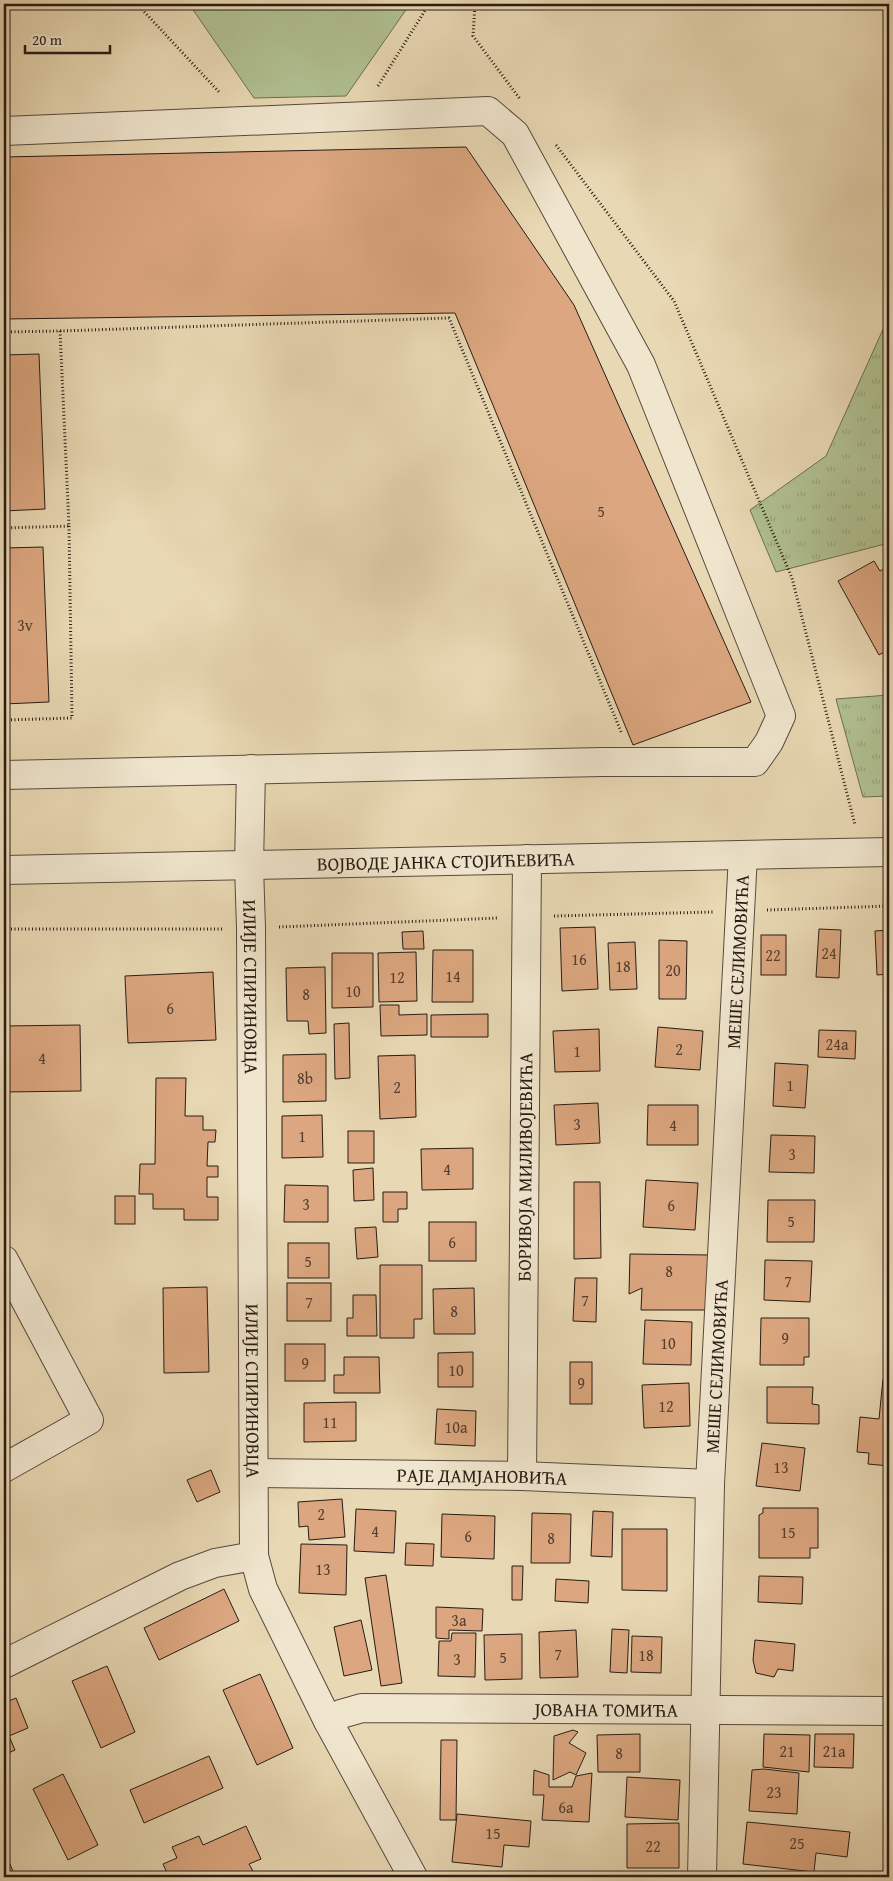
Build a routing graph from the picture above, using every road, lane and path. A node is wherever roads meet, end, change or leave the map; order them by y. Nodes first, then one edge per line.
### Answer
1 (137, 4) edge
2 (429, 4) edge
3 (475, 4) edge
4 (372, 95) dead end
5 (223, 96) dead end
6 (526, 106) dead end
7 (4, 131) edge
8 (550, 138) dead end
9 (60, 331) junction
10 (4, 332) edge
11 (68, 526) junction
12 (4, 528) edge
13 (4, 720) edge
14 (634, 762) junction
15 (251, 769) junction
16 (4, 774) edge
17 (862, 852) junction
18 (889, 852) edge
19 (743, 855) junction
20 (527, 859) junction
21 (249, 866) junction
22 (4, 870) edge
23 (889, 906) edge
24 (740, 911) junction
25 (527, 917) junction
26 (251, 928) junction
27 (4, 930) edge
28 (4, 1260) edge
29 (4, 1468) edge
30 (254, 1473) junction
31 (522, 1476) junction
32 (710, 1484) junction
33 (254, 1556) junction
34 (4, 1664) edge
35 (706, 1710) junction
36 (889, 1711) edge
37 (328, 1722) junction
38 (414, 1877) edge
39 (702, 1877) edge

1 - 5 path
2 - 4 path
3 - 6 path
7 - 14 street
8 - 17 path
9 - 10 path
9 - 11 path
9 - 14 path
11 - 12 path
11 - 13 path
14 - 15 street
15 - 16 street
15 - 21 street, ИЛИЈЕ СПИРИНОВЦА
17 - 18 street, ВОЈВОДЕ ЈАНКА СТОЈИЋЕВИЋА
17 - 19 street, ВОЈВОДЕ ЈАНКА СТОЈИЋЕВИЋА
19 - 20 street, ВОЈВОДЕ ЈАНКА СТОЈИЋЕВИЋА
19 - 24 street, МЕШЕ СЕЛИМОВИЋА
20 - 21 street, ВОЈВОДЕ ЈАНКА СТОЈИЋЕВИЋА
20 - 25 street, БОРИВОЈА МИЛИВОЈЕВИЋА
21 - 22 street, ВОЈВОДЕ ЈАНКА СТОЈИЋЕВИЋА
21 - 26 street, ИЛИЈЕ СПИРИНОВЦА
23 - 24 path
24 - 25 path
24 - 32 street, МЕШЕ СЕЛИМОВИЋА
25 - 26 path
25 - 31 street, БОРИВОЈА МИЛИВОЈЕВИЋА
26 - 27 path
26 - 30 street, ИЛИЈЕ СПИРИНОВЦА
28 - 29 street
30 - 31 street, РАЈЕ ДАМЈАНОВИЋА
30 - 33 street, ИЛИЈЕ СПИРИНОВЦА
31 - 32 street, РАЈЕ ДАМЈАНОВИЋА
32 - 35 street, МЕШЕ СЕЛИМОВИЋА
33 - 34 street
33 - 37 street, ИЛИЈЕ СПИРИНОВЦА
35 - 36 street, ЈОВАНА ТОМИЋА
35 - 37 street, ЈОВАНА ТОМИЋА
35 - 39 street, МЕШЕ СЕЛИМОВИЋА
37 - 38 street, ИЛИЈЕ СПИРИНОВЦА

